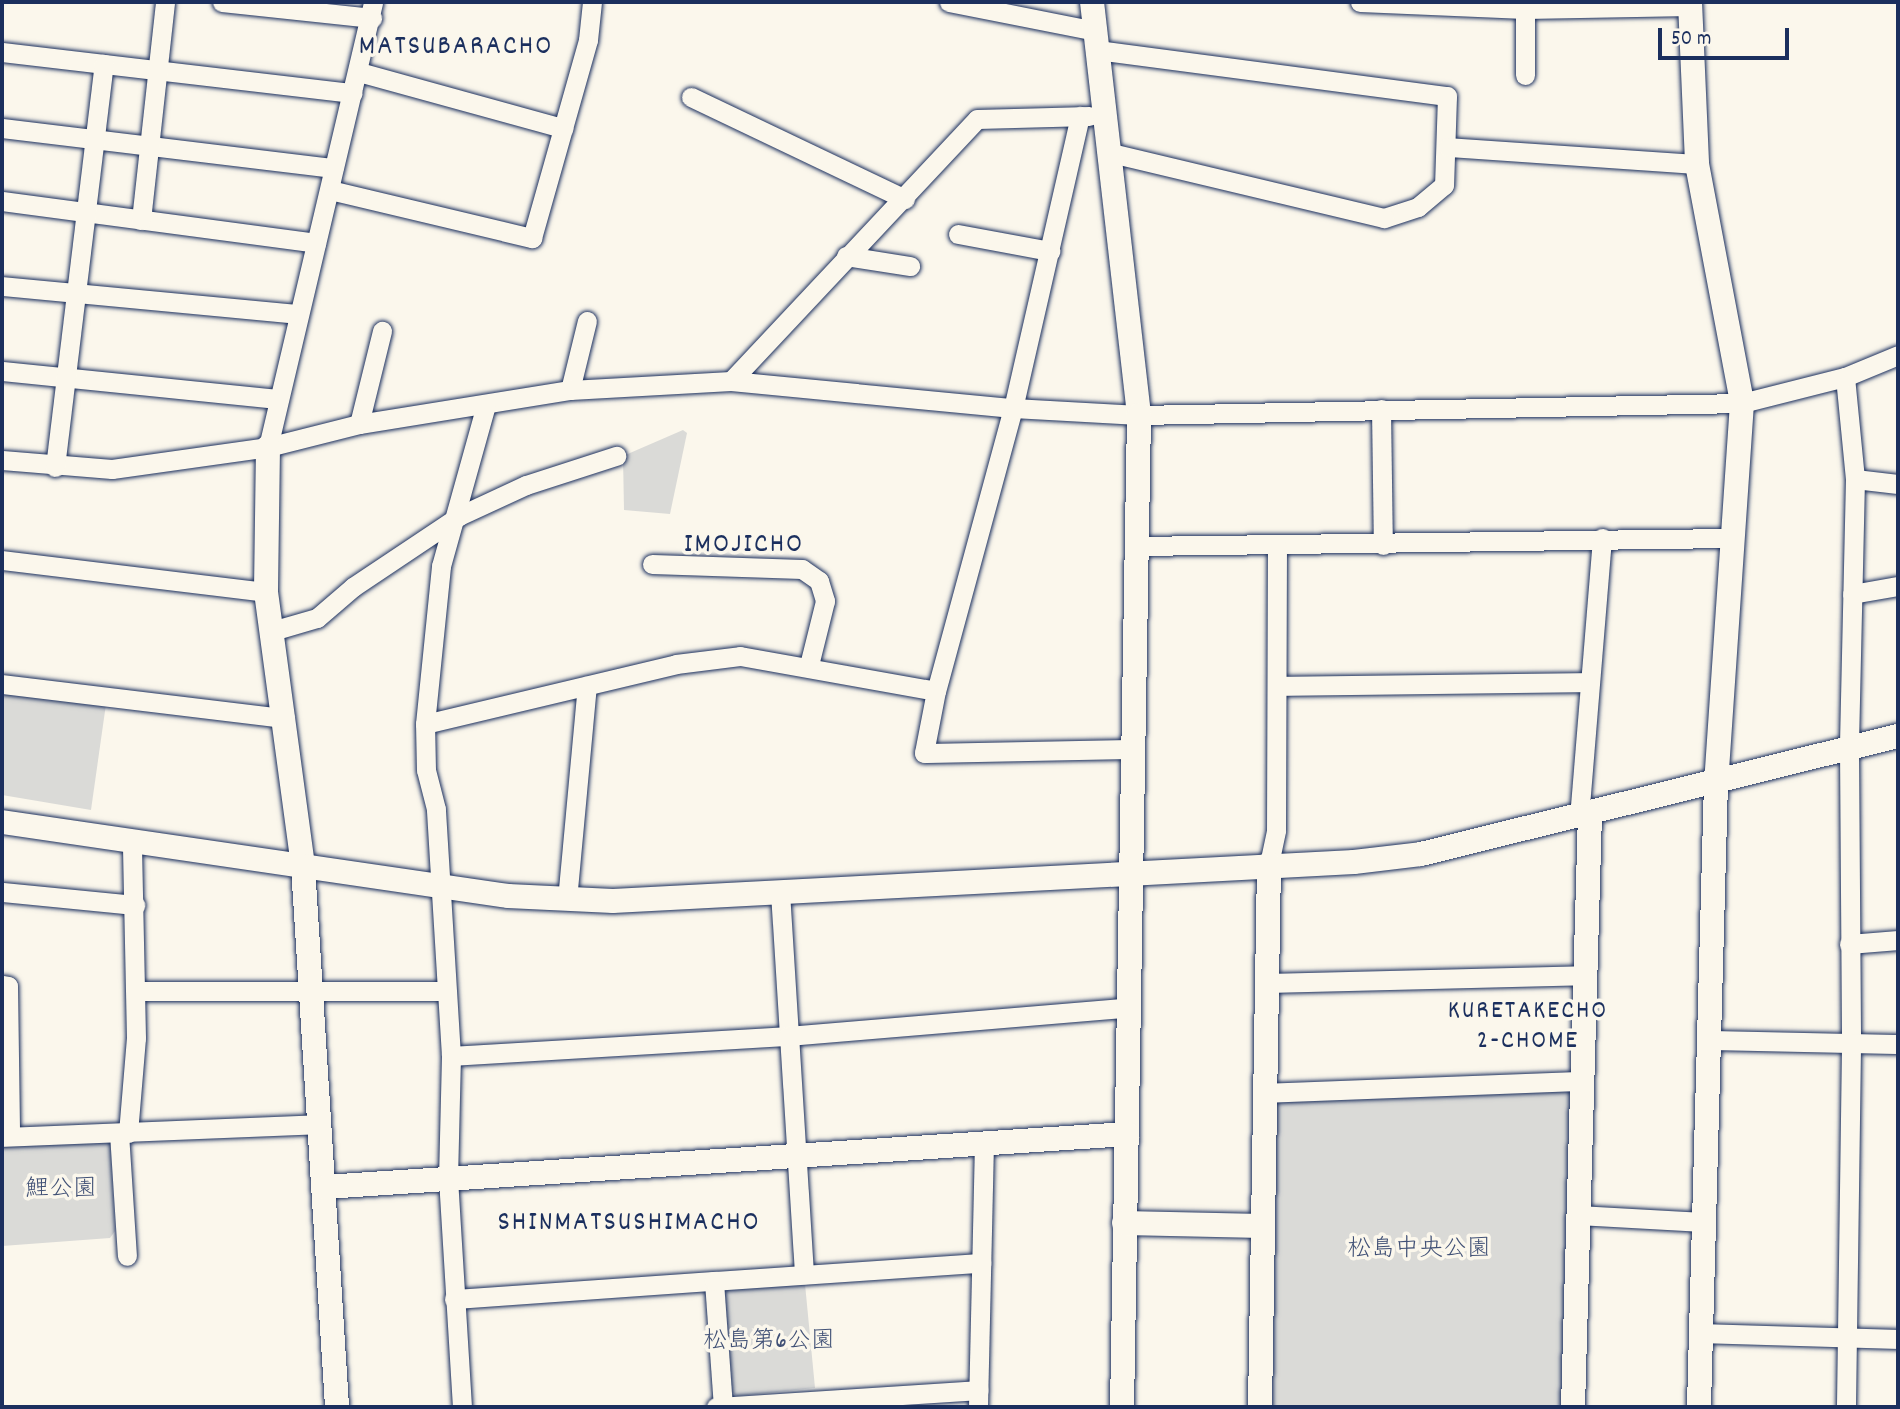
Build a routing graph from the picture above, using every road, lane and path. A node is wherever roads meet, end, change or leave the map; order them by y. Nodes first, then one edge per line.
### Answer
1 (165, 2) edge
2 (222, 2) edge
3 (592, 2) edge
4 (949, 2) edge
5 (1092, 2) edge
6 (1360, 2) edge
7 (1406, 3) edge
8 (1690, 4) edge
9 (1575, 5) edge
10 (1525, 9) junction
11 (372, 10) edge
12 (1096, 40) junction
13 (2, 52) edge
14 (104, 64) junction
15 (157, 70) junction
16 (359, 72) junction
17 (1525, 75) dead end
18 (353, 93) junction
19 (691, 97) dead end
20 (1092, 116) junction
21 (2, 128) edge
22 (563, 128) junction
23 (93, 138) junction
24 (151, 145) junction
25 (1448, 147) junction
26 (1107, 152) junction
27 (1697, 164) junction
28 (334, 168) junction
29 (330, 190) junction
30 (905, 199) junction
31 (2, 201) edge
32 (86, 213) junction
33 (141, 220) junction
34 (958, 234) dead end
35 (316, 243) junction
36 (1050, 251) junction
37 (846, 256) junction
38 (910, 266) dead end
39 (2, 286) edge
40 (77, 294) junction
41 (299, 314) junction
42 (587, 321) dead end
43 (382, 331) dead end
44 (1898, 355) edge
45 (2, 371) edge
46 (1845, 376) junction
47 (68, 378) junction
48 (731, 381) junction
49 (570, 390) junction
50 (276, 399) junction
51 (1742, 403) junction
52 (486, 405) junction
53 (1013, 408) junction
54 (1381, 409) junction
55 (1139, 415) junction
56 (359, 424) junction
57 (268, 447) junction
58 (616, 456) dead end
59 (2, 460) edge
60 (55, 467) junction
61 (1855, 479) junction
62 (1898, 484) edge
63 (459, 516) junction
64 (1602, 538) junction
65 (1734, 538) junction
66 (1383, 545) junction
67 (1135, 546) junction
68 (1277, 547) junction
69 (2, 560) edge
70 (652, 564) dead end
71 (1898, 586) edge
72 (266, 593) junction
73 (1852, 594) junction
74 (272, 631) junction
75 (809, 666) junction
76 (1587, 682) junction
77 (2, 684) edge
78 (587, 686) junction
79 (1279, 686) junction
80 (936, 691) junction
81 (285, 718) junction
82 (425, 724) junction
83 (1898, 736) edge
84 (1849, 748) junction
85 (1132, 749) junction
86 (1716, 782) junction
87 (1585, 816) junction
88 (2, 822) edge
89 (132, 841) junction
90 (1269, 864) junction
91 (303, 866) junction
92 (1129, 871) junction
93 (441, 886) junction
94 (2, 892) edge
95 (780, 892) junction
96 (567, 900) junction
97 (135, 905) junction
98 (1898, 940) edge
99 (1850, 944) junction
100 (1584, 975) junction
101 (1266, 983) junction
102 (2, 985) edge
103 (312, 990) junction
104 (136, 991) junction
105 (446, 991) junction
106 (1131, 1007) junction
107 (788, 1036) junction
108 (1709, 1040) junction
109 (1898, 1044) edge
110 (1851, 1046) junction
111 (451, 1056) junction
112 (1582, 1081) junction
113 (1264, 1093) junction
114 (320, 1124) junction
115 (123, 1133) junction
116 (1127, 1134) junction
117 (6, 1137) edge
118 (984, 1143) junction
119 (797, 1157) junction
120 (448, 1178) junction
121 (325, 1187) junction
122 (1578, 1215) junction
123 (1703, 1222) junction
124 (1124, 1223) junction
125 (1262, 1226) junction
126 (127, 1256) dead end
127 (981, 1263) junction
128 (804, 1274) junction
129 (714, 1281) junction
130 (454, 1299) junction
131 (1700, 1333) junction
132 (1850, 1336) junction
133 (1898, 1339) edge
134 (978, 1399) edge
135 (337, 1407) edge
136 (462, 1407) edge
137 (716, 1407) edge
138 (723, 1407) edge
139 (1122, 1407) edge
140 (1260, 1407) edge
141 (1573, 1407) edge
142 (1699, 1407) edge
143 (1846, 1407) edge

1 - 15 street
2 - 11 street
3 - 22 street
4 - 12 street
5 - 12 street
6 - 7 street
7 - 10 street
8 - 9 street
8 - 27 street
9 - 10 street
10 - 17 street
11 - 16 street
12 - 20 street
12 - 25 street
13 - 14 street
14 - 15 street
14 - 23 street
15 - 18 street
15 - 24 street
16 - 18 street
16 - 22 street
18 - 28 street
19 - 30 street
20 - 26 street
20 - 30 street
20 - 36 street
21 - 23 street
22 - 29 street
23 - 24 street
23 - 32 street
24 - 28 street
24 - 33 street
25 - 26 street
25 - 27 street
26 - 55 street
27 - 51 street
28 - 29 street
29 - 35 street
30 - 37 street
31 - 32 street
32 - 33 street
32 - 40 street
33 - 35 street
34 - 36 street
35 - 41 street
36 - 53 street
37 - 38 street
37 - 48 street
39 - 40 street
40 - 41 street
40 - 47 street
41 - 50 street
42 - 49 street
43 - 56 street
44 - 46 street
45 - 47 street
46 - 51 street
46 - 61 street
47 - 50 street
47 - 60 street
48 - 49 street
48 - 53 street
49 - 52 street
50 - 57 street
51 - 54 street
51 - 65 street
52 - 56 street
52 - 63 street
53 - 55 street
53 - 80 street
54 - 55 street
54 - 66 street
55 - 67 street
56 - 57 street
57 - 60 street
57 - 72 street
58 - 63 street
59 - 60 street
61 - 62 street
61 - 73 street
63 - 74 street
63 - 82 street
64 - 65 street
64 - 66 street
64 - 76 street
65 - 86 street
66 - 68 street
67 - 68 street
67 - 85 street
68 - 79 street
69 - 72 street
70 - 75 street
71 - 73 street
72 - 74 street
73 - 84 street
74 - 81 street
75 - 78 street
75 - 80 street
76 - 79 street
76 - 87 street
77 - 81 street
78 - 82 street
78 - 96 street
79 - 90 street
80 - 85 street
81 - 91 street
82 - 93 street
83 - 84 street
84 - 86 street
84 - 99 street
85 - 92 street
86 - 87 street
86 - 108 street
87 - 90 street
87 - 100 street
88 - 89 street
89 - 91 street
89 - 97 street
90 - 92 street
90 - 101 street
91 - 93 street
91 - 103 street
92 - 95 street
92 - 106 street
93 - 96 street
93 - 105 street
94 - 97 street
95 - 96 street
95 - 107 street
97 - 104 street
98 - 99 street
99 - 110 street
100 - 101 street
100 - 112 street
101 - 113 street
102 - 117 street
103 - 104 street
103 - 105 street
103 - 114 street
104 - 115 street
105 - 111 street
106 - 107 street
106 - 116 street
107 - 111 street
107 - 119 street
108 - 110 street
108 - 123 street
109 - 110 street
110 - 132 street
111 - 120 street
112 - 113 street
112 - 122 street
113 - 125 street
114 - 115 street
114 - 121 street
115 - 117 street
115 - 126 street
116 - 118 street
116 - 124 street
118 - 119 street
118 - 127 street
119 - 120 street
119 - 128 street
120 - 121 street
120 - 130 street
121 - 135 street
122 - 123 street
122 - 141 street
123 - 131 street
124 - 125 street
124 - 139 street
125 - 140 street
127 - 128 street
127 - 134 street
128 - 129 street
129 - 130 street
129 - 138 street
130 - 136 street
131 - 132 street
131 - 142 street
132 - 133 street
132 - 143 street
134 - 138 street
137 - 138 street

